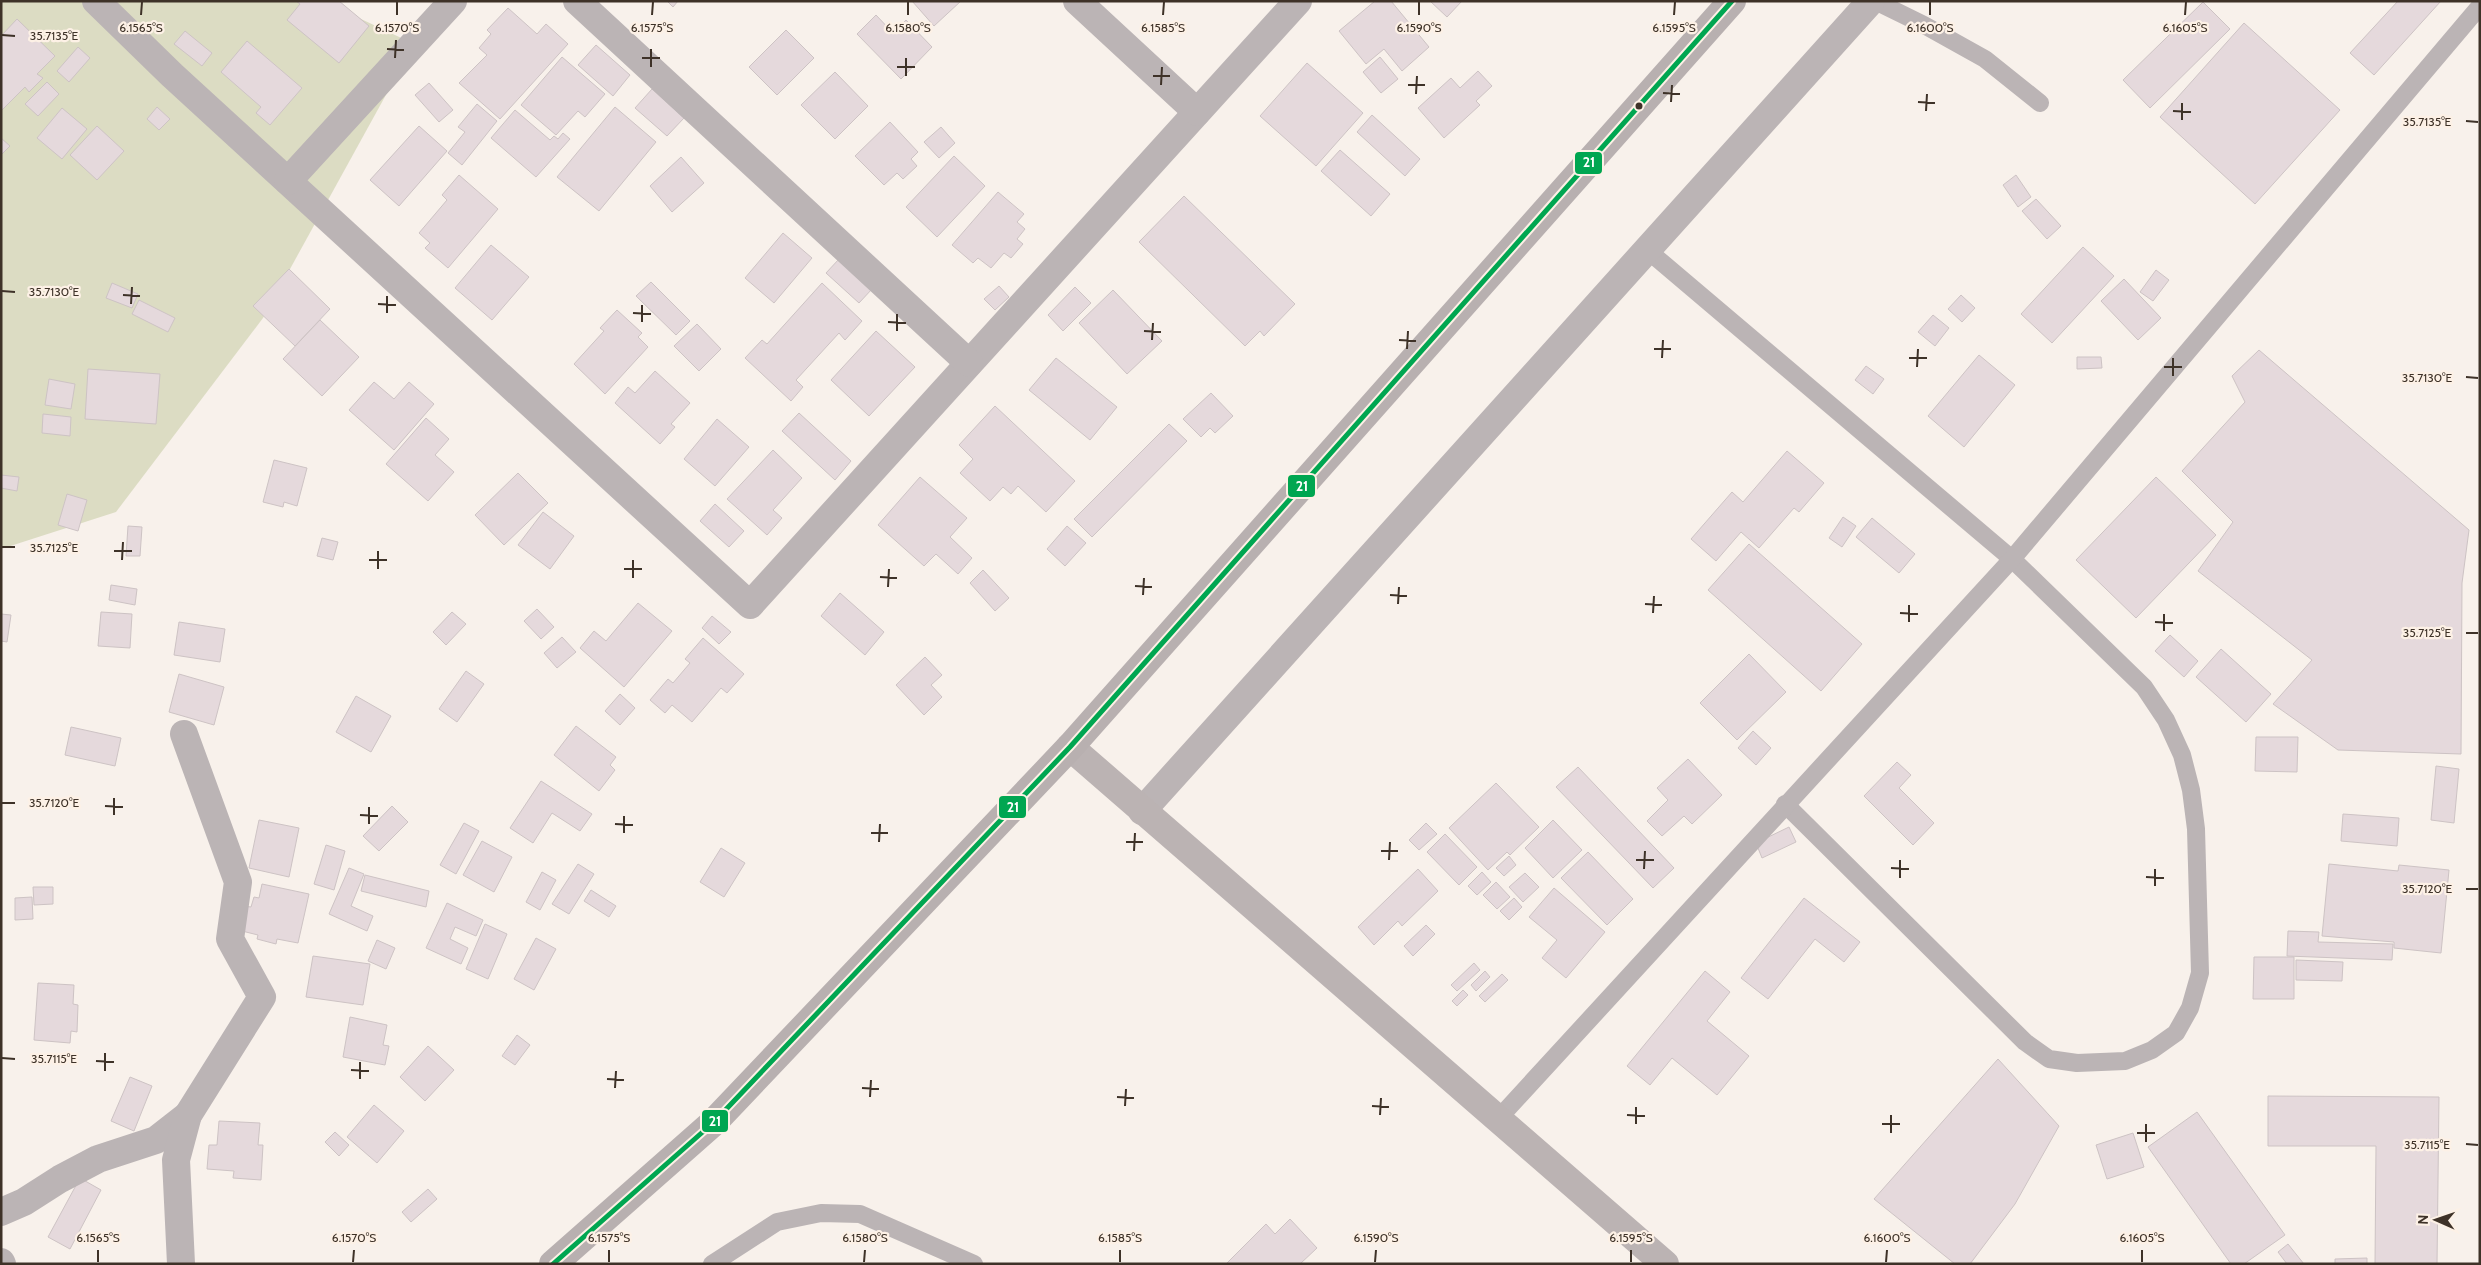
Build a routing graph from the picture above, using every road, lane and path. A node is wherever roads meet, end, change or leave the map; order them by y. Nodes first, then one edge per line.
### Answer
1 (96, 1) edge
2 (453, 1) edge
3 (577, 1) edge
4 (1077, 1) edge
5 (1298, 1) edge
6 (1732, 1) edge
7 (1873, 1) edge
8 (2480, 6) edge
9 (2040, 103) dead end
10 (1197, 112) junction
11 (288, 182) junction
12 (1646, 249) junction
13 (969, 363) junction
14 (2012, 559) junction
15 (184, 734) dead end
16 (1070, 747) junction
17 (1785, 804) junction
18 (1142, 811) junction
19 (188, 1115) junction
20 (1498, 1119) junction
21 (1, 1212) edge
22 (181, 1264) edge
23 (553, 1264) edge
24 (712, 1264) edge
25 (974, 1264) edge
26 (1665, 1264) edge

1 - 11 street
2 - 11 street
3 - 13 street
4 - 10 street
5 - 10 street
6 - 16 highway
7 - 9 lane
7 - 12 street
8 - 14 lane
10 - 13 street
11 - 13 street
12 - 14 lane
12 - 18 street
14 - 17 lane
14 - 17 lane
15 - 19 street
16 - 18 street
16 - 23 highway
17 - 20 lane
18 - 20 street
19 - 21 street
19 - 22 street
20 - 26 street
24 - 25 lane

